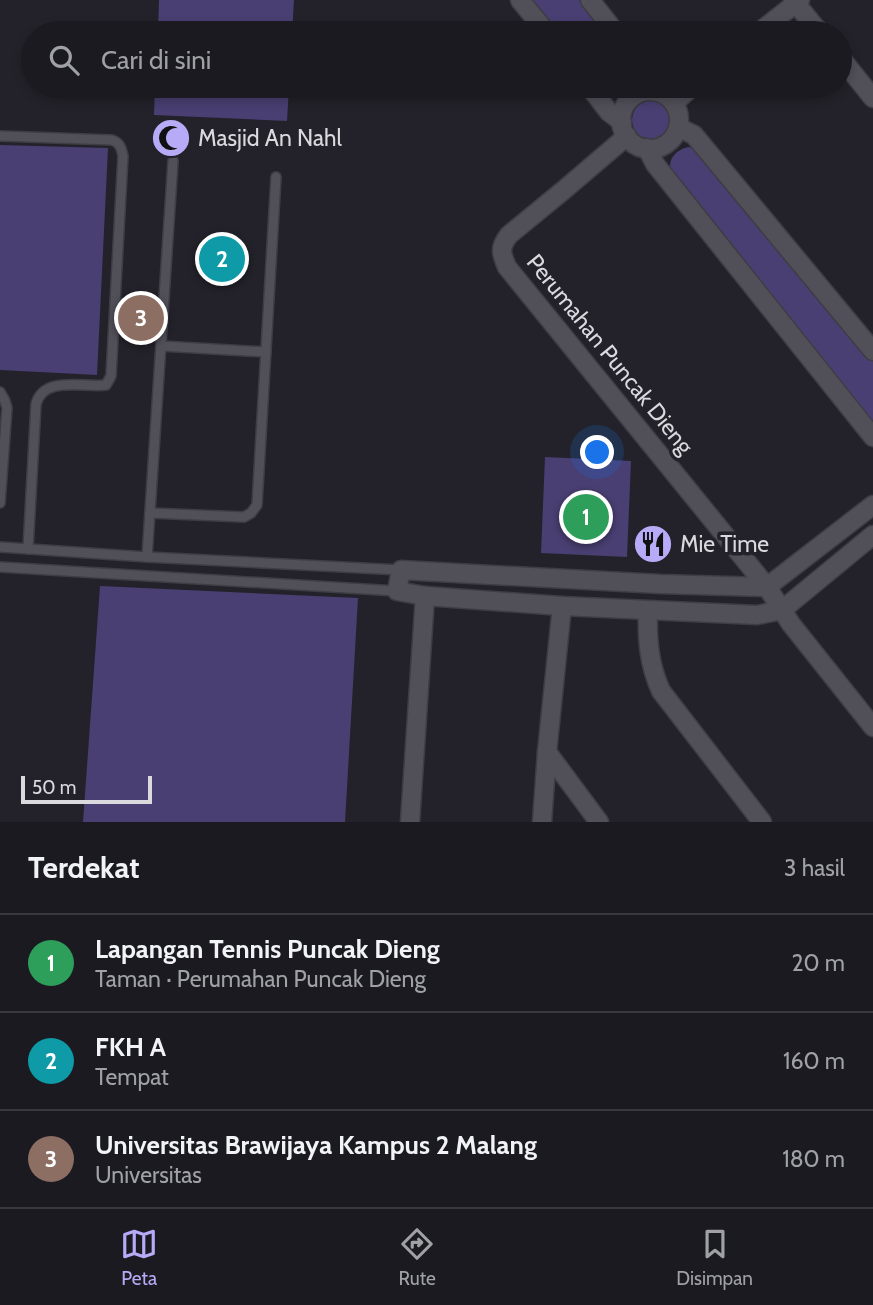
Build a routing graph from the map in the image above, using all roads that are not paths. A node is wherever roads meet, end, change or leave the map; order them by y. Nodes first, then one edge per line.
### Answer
1 (520, 0) edge
2 (590, 0) edge
3 (796, 1) edge
4 (537, 21) edge
5 (607, 21) edge
6 (772, 21) edge
7 (811, 21) edge
8 (852, 72) edge
9 (598, 98) edge
10 (632, 98) edge
11 (667, 98) edge
12 (873, 98) edge
13 (678, 128) junction
14 (624, 129) junction
15 (0, 136) edge
16 (647, 148) junction
17 (173, 161) dead end
18 (276, 177) dead end
19 (162, 346) junction
20 (873, 351) edge
21 (266, 352) junction
22 (0, 392) edge
23 (873, 437) edge
24 (0, 503) edge
25 (873, 505) edge
26 (150, 513) junction
27 (873, 535) edge
28 (0, 547) edge
29 (28, 549) junction
30 (146, 556) junction
31 (0, 567) edge
32 (401, 570) junction
33 (767, 587) junction
34 (397, 591) junction
35 (425, 596) junction
36 (562, 606) junction
37 (782, 610) junction
38 (648, 611) junction
39 (873, 727) edge
40 (547, 752) junction
41 (410, 822) edge
42 (542, 822) edge
43 (599, 822) edge
44 (762, 822) edge

1 - 4 street
2 - 5 street
3 - 6 street
3 - 7 street
8 - 12 street
9 - 14 street
10 - 14 street
11 - 13 street
13 - 16 street
13 - 20 street
14 - 16 street
14 - 33 street, Perumahan Puncak Dieng
15 - 29 lane
16 - 23 street
17 - 19 lane
18 - 21 lane
19 - 21 lane
19 - 26 lane
21 - 26 lane
22 - 24 lane
25 - 33 street
26 - 30 lane
27 - 37 street
28 - 29 lane
29 - 30 lane
30 - 32 lane
31 - 34 lane
32 - 33 street
32 - 34 street
33 - 37 street, Perumahan Puncak Dieng
34 - 35 street
35 - 36 street
35 - 41 street
36 - 38 street
36 - 40 street
37 - 38 street
37 - 39 street, Perumahan Puncak Dieng
38 - 44 street
40 - 42 street
40 - 43 street

